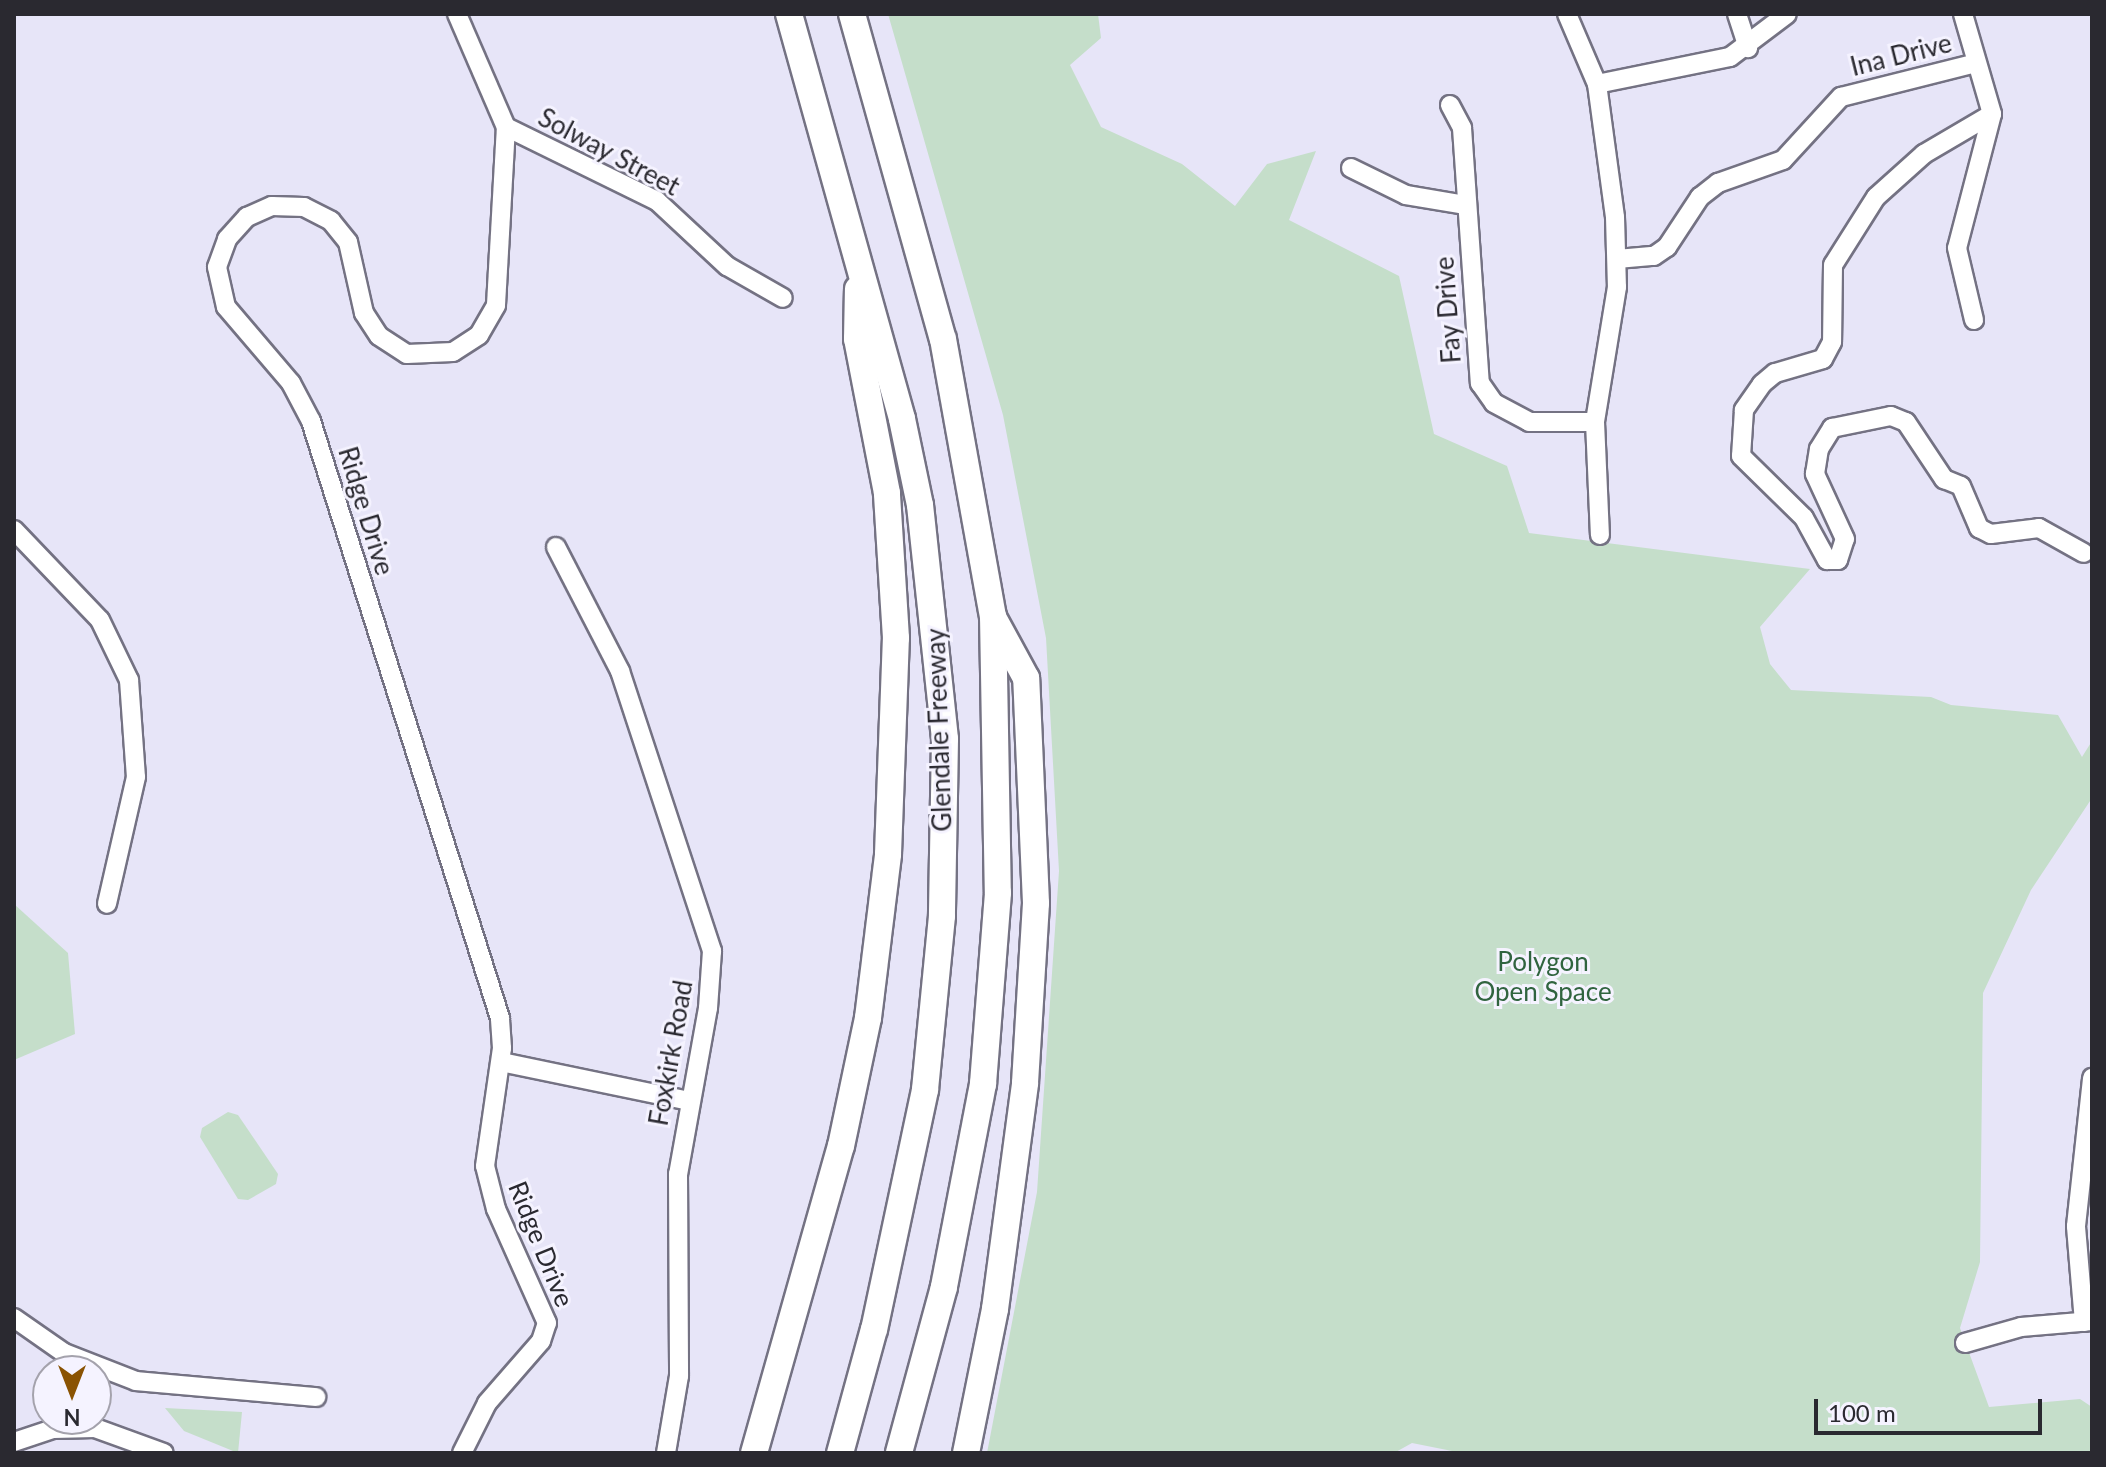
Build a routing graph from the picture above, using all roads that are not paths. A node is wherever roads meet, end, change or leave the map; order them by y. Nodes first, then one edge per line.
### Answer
1 (457, 14) edge
2 (789, 14) edge
3 (852, 14) edge
4 (1567, 14) edge
5 (1737, 14) edge
6 (1787, 14) edge
7 (1963, 14) edge
8 (1748, 48) junction
9 (1976, 63) junction
10 (1597, 84) junction
11 (1450, 105) dead end
12 (1992, 114) junction
13 (506, 127) junction
14 (1351, 168) dead end
15 (1466, 205) junction
16 (859, 253) junction
17 (1617, 259) junction
18 (783, 298) dead end
19 (1974, 320) dead end
20 (1595, 422) junction
21 (14, 530) edge
22 (1600, 535) dead end
23 (556, 547) dead end
24 (2084, 553) dead end
25 (993, 616) junction
26 (107, 904) dead end
27 (501, 1062) junction
28 (2092, 1078) edge
29 (689, 1101) junction
30 (14, 1318) edge
31 (2088, 1321) edge
32 (1965, 1343) dead end
33 (316, 1397) dead end
34 (14, 1442) edge
35 (164, 1453) edge
36 (462, 1453) edge
37 (666, 1453) edge
38 (754, 1453) edge
39 (840, 1453) edge
40 (899, 1453) edge
41 (966, 1453) edge

1 - 13 street, Solway Street
2 - 16 highway, Glendale Freeway
3 - 25 highway, Glendale Freeway
4 - 10 street
5 - 8 street
6 - 8 street
7 - 9 street
8 - 10 street
9 - 12 street
9 - 17 street, Ina Drive
10 - 17 street
11 - 15 street, Fay Drive
12 - 19 street
12 - 24 street
13 - 18 street, Solway Street
13 - 27 street, Ridge Drive
14 - 15 street
15 - 20 street, Fay Drive
16 - 38 highway
16 - 39 highway, Glendale Freeway
17 - 20 street
20 - 22 street
21 - 26 street
23 - 29 street, Foxkirk Road
25 - 40 highway, Glendale Freeway
25 - 41 highway
27 - 29 street
27 - 36 street, Ridge Drive
28 - 31 street
29 - 37 street, Foxkirk Road
30 - 33 street
31 - 32 street
34 - 35 street

